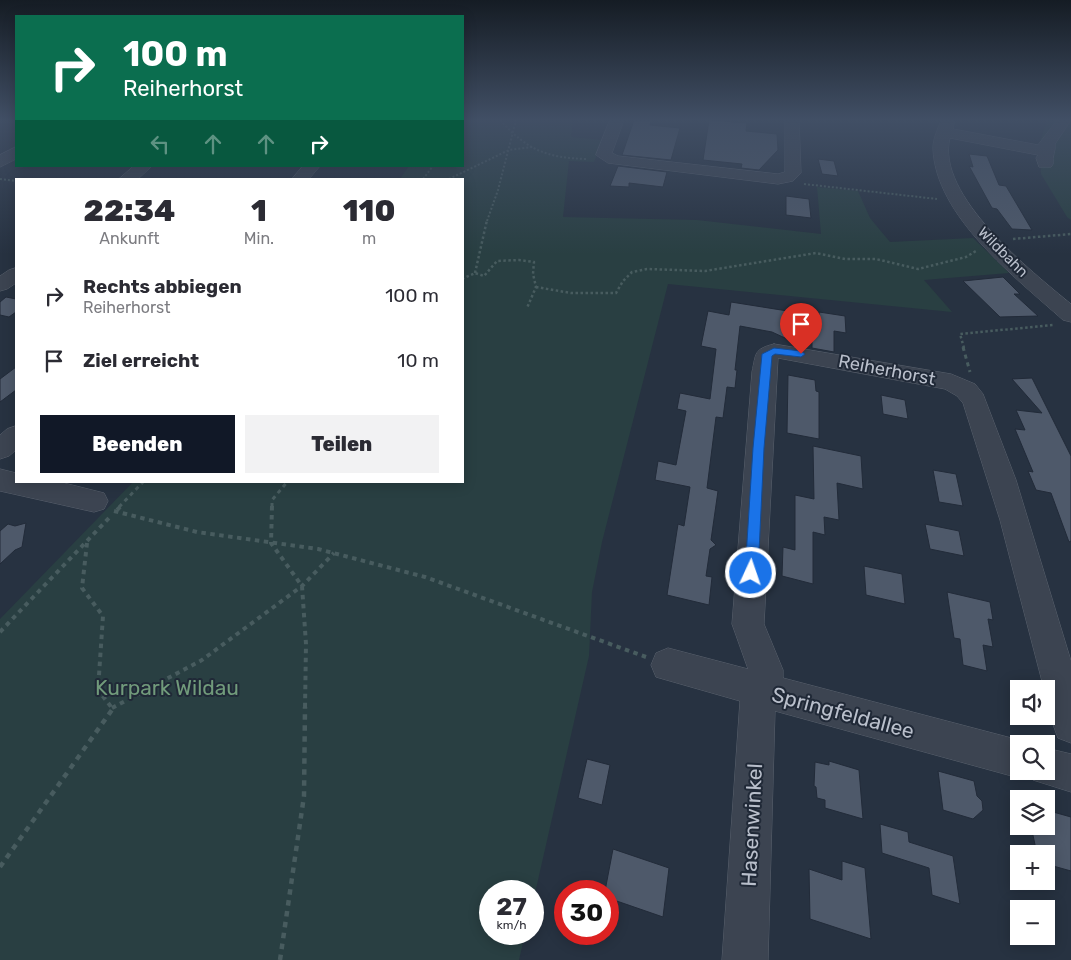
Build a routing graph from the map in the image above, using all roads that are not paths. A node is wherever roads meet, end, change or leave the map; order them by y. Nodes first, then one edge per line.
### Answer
1 (655, 165) edge
2 (792, 165) edge
3 (944, 165) edge
4 (311, 167) edge
5 (150, 172) edge
6 (130, 178) edge
7 (301, 178) edge
8 (15, 258) edge
9 (0, 268) edge
10 (15, 275) edge
11 (0, 285) edge
12 (1065, 319) edge
13 (15, 437) edge
14 (0, 449) edge
15 (0, 480) edge
16 (104, 506) road end
17 (668, 665) road end
18 (762, 691) junction
19 (1071, 725) edge
20 (1010, 757) edge
21 (1055, 769) edge
22 (1071, 773) edge
23 (745, 960) edge

1 - 2 street
3 - 12 street, Wildbahn
4 - 7 street
5 - 6 street
8 - 9 street
10 - 11 street
13 - 14 street
15 - 16 street
17 - 18 street, Springfeldallee
18 - 19 street, Reiherhorst
18 - 20 street, Springfeldallee
18 - 23 street, Hasenwinkel
21 - 22 street

